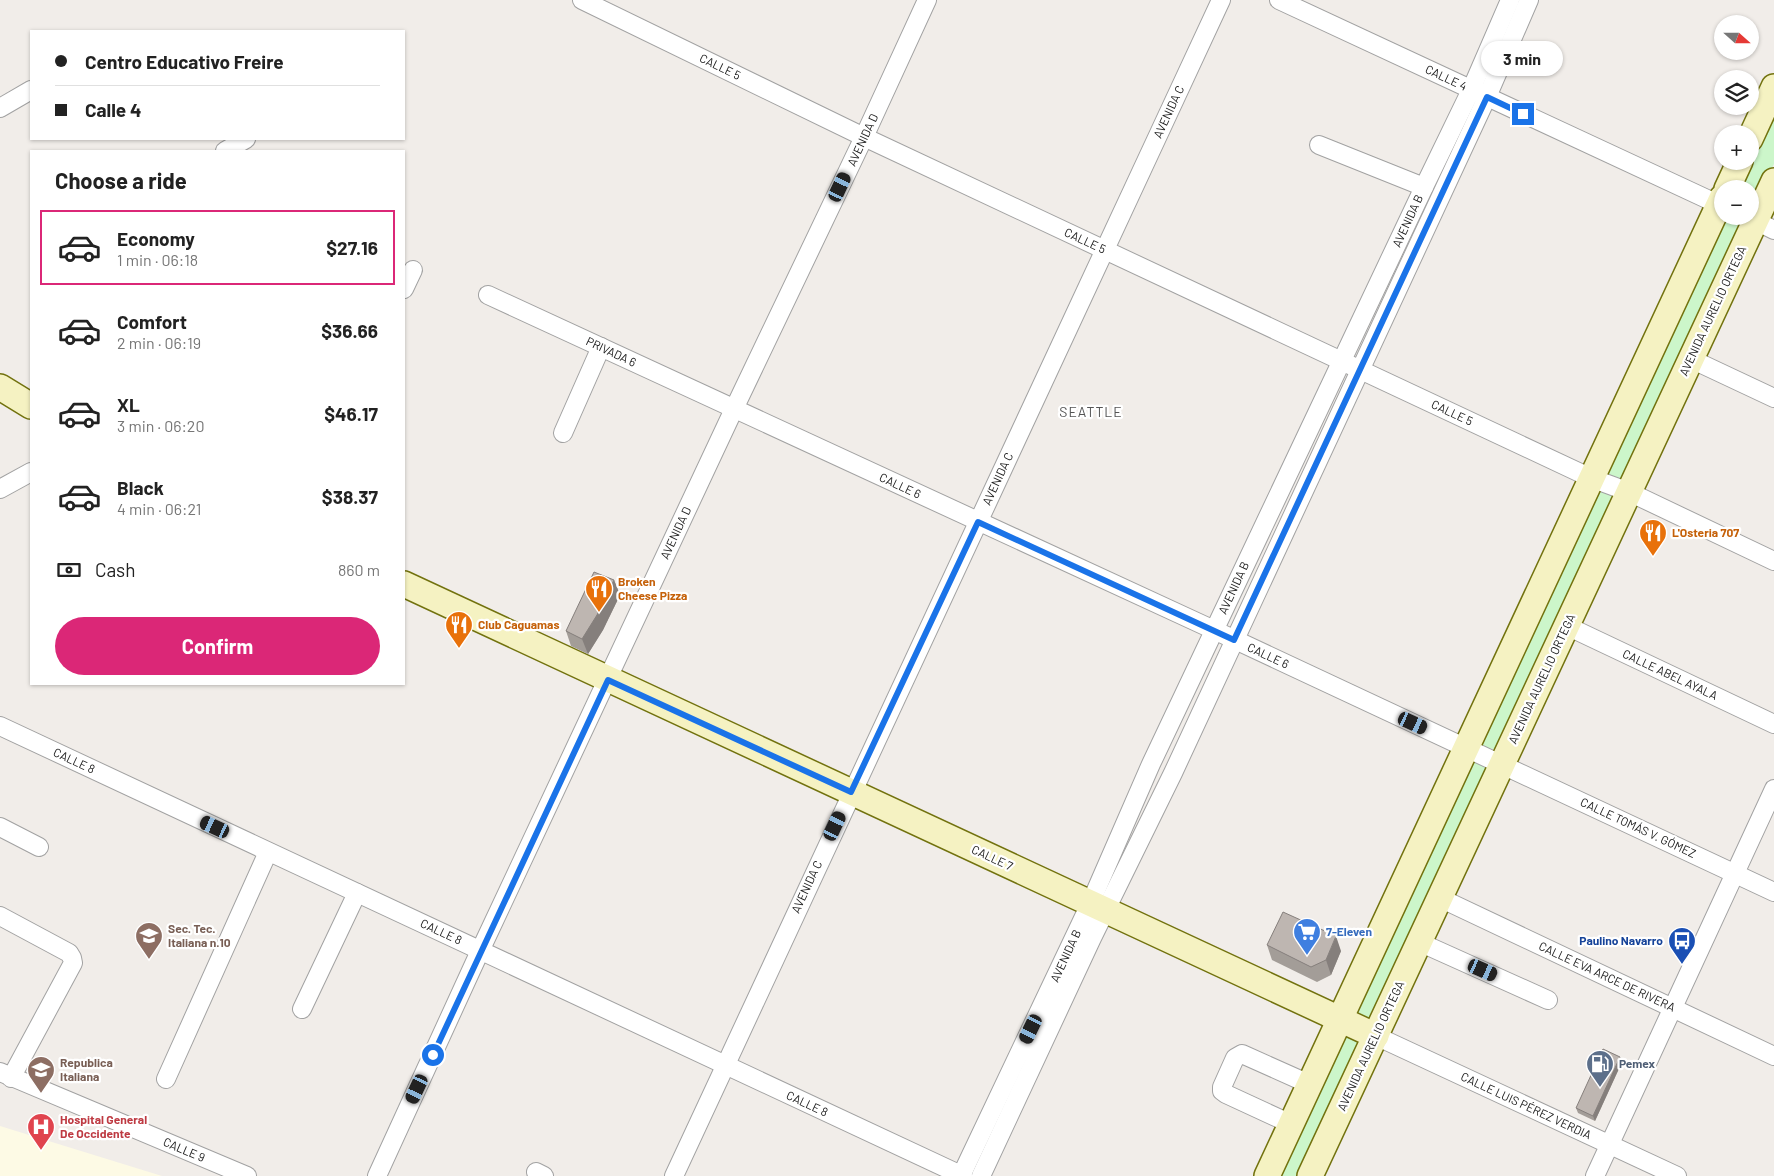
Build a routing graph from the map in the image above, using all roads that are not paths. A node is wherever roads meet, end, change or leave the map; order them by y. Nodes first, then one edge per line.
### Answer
1 (582, 0) edge
2 (927, 0) edge
3 (1221, 0) edge
4 (1279, 0) edge
5 (1510, 0) edge
6 (1529, 0) edge
7 (1774, 87) edge
8 (30, 91) edge
9 (1479, 93) junction
10 (0, 108) edge
11 (1756, 125) edge
12 (864, 137) junction
13 (244, 140) edge
14 (1320, 145) dead end
15 (227, 150) edge
16 (1774, 181) edge
17 (1424, 187) junction
18 (1714, 195) edge
19 (1714, 218) edge
20 (1759, 219) edge
21 (1757, 225) edge
22 (1105, 250) junction
23 (1392, 255) junction
24 (1409, 263) junction
25 (413, 270) dead end
26 (405, 287) edge
27 (488, 295) dead end
28 (601, 348) junction
29 (1691, 359) junction
30 (1342, 360) junction
31 (1360, 369) junction
32 (0, 387) edge
33 (1774, 398) edge
34 (30, 405) edge
35 (734, 410) junction
36 (563, 433) dead end
37 (30, 473) edge
38 (1591, 478) junction
39 (0, 489) edge
40 (1629, 492) junction
41 (978, 522) junction
42 (1774, 562) edge
43 (405, 584) edge
44 (1567, 626) junction
45 (1214, 630) junction
46 (1234, 640) junction
47 (608, 680) junction
48 (1774, 724) edge
49 (0, 726) edge
50 (1466, 748) junction
51 (1502, 765) junction
52 (1774, 789) edge
53 (851, 792) junction
54 (0, 827) edge
55 (39, 847) dead end
56 (268, 852) junction
57 (1735, 874) junction
58 (1774, 892) edge
59 (357, 893) junction
60 (1440, 898) junction
61 (1098, 908) junction
62 (0, 916) edge
63 (1419, 942) junction
64 (480, 951) junction
65 (1548, 1000) dead end
66 (1672, 1008) junction
67 (302, 1009) dead end
68 (1340, 1019) junction
69 (1376, 1036) junction
70 (1774, 1056) edge
71 (725, 1065) junction
72 (1023, 1066) junction
73 (6, 1075) edge
74 (166, 1079) dead end
75 (1309, 1084) junction
76 (1291, 1124) junction
77 (1609, 1145) junction
78 (1316, 1174) edge
79 (247, 1176) edge
80 (377, 1176) edge
81 (674, 1176) edge
82 (961, 1176) edge
83 (981, 1176) edge
84 (1267, 1176) edge
85 (1595, 1176) edge
86 (1677, 1176) edge

1 - 12 street, CALLE 5
2 - 12 street, AVENIDA D
3 - 22 street, AVENIDA C
4 - 9 street, CALLE 4
5 - 9 street, AVENIDA B
6 - 9 street, AVENIDA B
7 - 11 main road
8 - 10 street
9 - 17 street, AVENIDA B
9 - 18 street, CALLE 4
9 - 24 street, AVENIDA B
12 - 22 street, CALLE 5
12 - 35 street, AVENIDA D
13 - 15 street
14 - 17 street
16 - 20 main road, AVENIDA AURELIO ORTEGA
17 - 23 street, AVENIDA B
19 - 38 main road
21 - 29 main road, AVENIDA AURELIO ORTEGA
22 - 30 street, CALLE 5
22 - 41 street, AVENIDA C
23 - 24 street
23 - 30 street, AVENIDA B
24 - 31 street, AVENIDA B
25 - 26 street
27 - 28 street, PRIVADA 6
28 - 35 street, PRIVADA 6
28 - 36 street
29 - 33 street
29 - 40 main road, AVENIDA AURELIO ORTEGA
30 - 31 street, CALLE 5
30 - 45 street, AVENIDA B
31 - 38 street, CALLE 5
31 - 46 street, AVENIDA B
32 - 34 main road
35 - 41 street, CALLE 6
35 - 47 street, AVENIDA D
37 - 39 street
38 - 40 street, CALLE 5
38 - 50 main road
40 - 42 street, CALLE 5
40 - 44 main road, AVENIDA AURELIO ORTEGA
41 - 45 street, CALLE 6
41 - 53 street, AVENIDA C
43 - 47 main road, CALLE 7
44 - 48 street, CALLE ABEL AYALA
44 - 51 main road, AVENIDA AURELIO ORTEGA
45 - 46 street, CALLE 6
45 - 61 street, AVENIDA B
46 - 50 street, CALLE 6
46 - 61 street, AVENIDA B
47 - 53 main road, CALLE 7
47 - 64 street, AVENIDA D
49 - 56 street, CALLE 8
50 - 51 street, CALLE 6
50 - 68 main road
51 - 57 street, CALLE TOMÁS V. GÓMEZ
51 - 60 main road, AVENIDA AURELIO ORTEGA
52 - 57 street
53 - 61 main road, CALLE 7
53 - 71 street, AVENIDA C
54 - 55 street
56 - 59 street, CALLE 8
56 - 74 street
57 - 58 street, CALLE TOMÁS V. GÓMEZ
57 - 66 street
59 - 64 street, CALLE 8
59 - 67 street
60 - 63 main road, AVENIDA AURELIO ORTEGA
60 - 66 street, CALLE EVA ARCE DE RIVERA
61 - 68 main road, CALLE 7
61 - 72 street, AVENIDA B
62 - 73 street
63 - 65 street
63 - 69 main road, AVENIDA AURELIO ORTEGA
64 - 71 street, CALLE 8
64 - 80 street, AVENIDA D
66 - 70 street, CALLE EVA ARCE DE RIVERA
66 - 77 street
68 - 69 main road, CALLE 7
68 - 75 main road
69 - 77 street, CALLE LUIS PÉREZ VERDIA
69 - 78 main road, AVENIDA AURELIO ORTEGA
71 - 81 street, AVENIDA C
71 - 82 street, CALLE 8
72 - 82 street, AVENIDA B
72 - 83 street, AVENIDA B
73 - 79 street, CALLE 9
75 - 76 main road
75 - 76 street
76 - 84 main road
77 - 85 street
77 - 86 street, CALLE LUIS PÉREZ VERDIA

